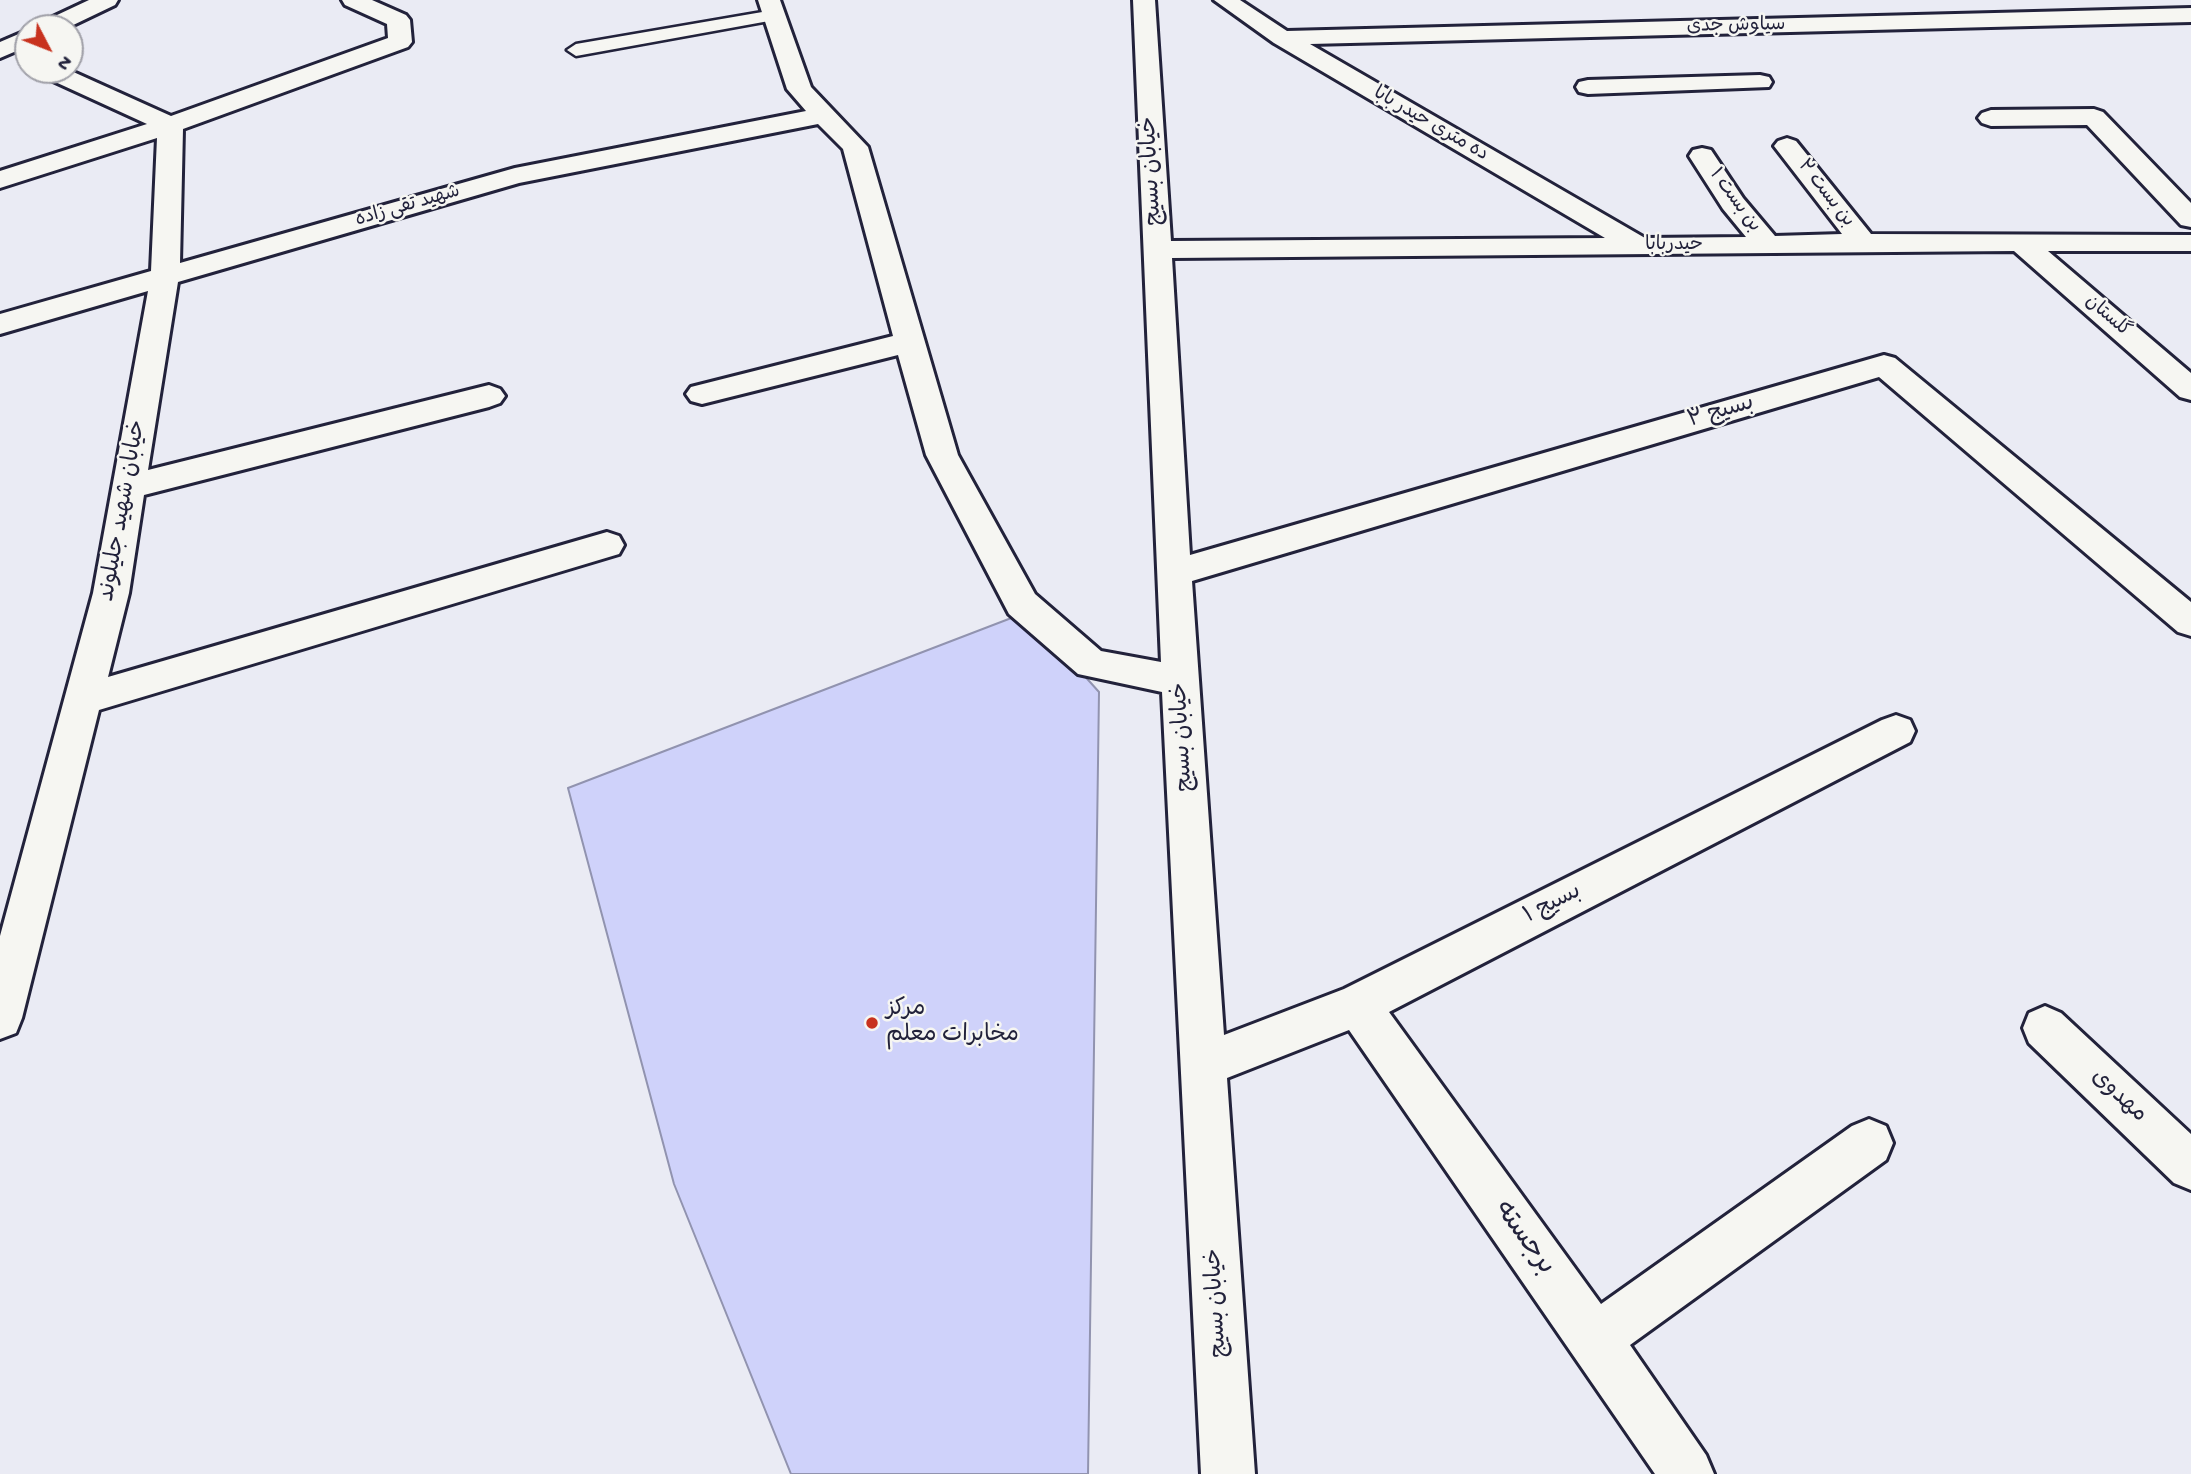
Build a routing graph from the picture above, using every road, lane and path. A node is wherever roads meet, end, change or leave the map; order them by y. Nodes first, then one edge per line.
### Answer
1 (107, 0) edge
2 (353, 0) edge
3 (1144, 0) edge
4 (1224, 0) edge
5 (772, 8) edge
6 (78, 14) edge
7 (2191, 15) edge
8 (1681, 28) junction
9 (1282, 38) junction
10 (576, 50) dead end
11 (1760, 82) dead end
12 (1714, 83) junction
13 (80, 84) edge
14 (1588, 87) dead end
15 (823, 116) junction
16 (1991, 118) dead end
17 (170, 125) junction
18 (1787, 146) dead end
19 (1702, 156) dead end
20 (0, 180) edge
21 (2191, 219) edge
22 (1863, 242) junction
23 (2191, 243) edge
24 (2023, 244) junction
25 (1767, 245) junction
26 (1638, 247) junction
27 (1156, 250) junction
28 (165, 276) junction
29 (0, 324) edge
30 (910, 342) junction
31 (2191, 390) edge
32 (702, 394) dead end
33 (489, 396) dead end
34 (129, 487) junction
35 (607, 545) dead end
36 (1174, 573) junction
37 (2191, 622) edge
38 (1180, 680) junction
39 (82, 700) junction
40 (1896, 731) dead end
41 (1358, 1005) junction
42 (0, 1018) edge
43 (2045, 1028) dead end
44 (1203, 1065) junction
45 (1869, 1143) dead end
46 (2191, 1166) edge
47 (1597, 1338) junction
48 (1228, 1474) edge
49 (1687, 1474) edge

1 - 6 street
2 - 17 street
3 - 27 street, خیابان بسیج
4 - 9 street, ده متری حیدر بابا
5 - 10 lane
5 - 15 street
7 - 8 street, سیاوش جدی
8 - 9 street, سیاوش جدی
8 - 12 street
9 - 26 street, ده متری حیدر بابا
11 - 12 street
12 - 14 street
13 - 17 street
15 - 28 street, شهید تقی زاده
15 - 30 street
16 - 21 street
17 - 20 street
17 - 28 street, خیابان شهید جلیلوند
18 - 22 street, بن بست ۲
19 - 25 street, بن بست ۱
22 - 24 street, حیدربابا
22 - 25 street, حیدربابا
23 - 24 street, حیدربابا
24 - 31 street, گلستان
25 - 26 street, حیدربابا
26 - 27 street, حیدربابا
27 - 36 street, خیابان بسیج
28 - 29 street, شهید تقی زاده
28 - 34 street, خیابان شهید جلیلوند
30 - 32 street
30 - 38 street
33 - 34 street
34 - 39 street, خیابان شهید جلیلوند
35 - 39 street
36 - 37 street, بسیج ۲
36 - 38 street, خیابان بسیج
38 - 44 street, خیابان بسیج
39 - 42 street, خیابان شهید جلیلوند
40 - 41 street, بسیج ۱
41 - 44 street, بسیج ۱
41 - 47 street, برجسته
43 - 46 street, مهدوی
44 - 48 street, خیابان بسیج
45 - 47 street
47 - 49 street, برجسته

